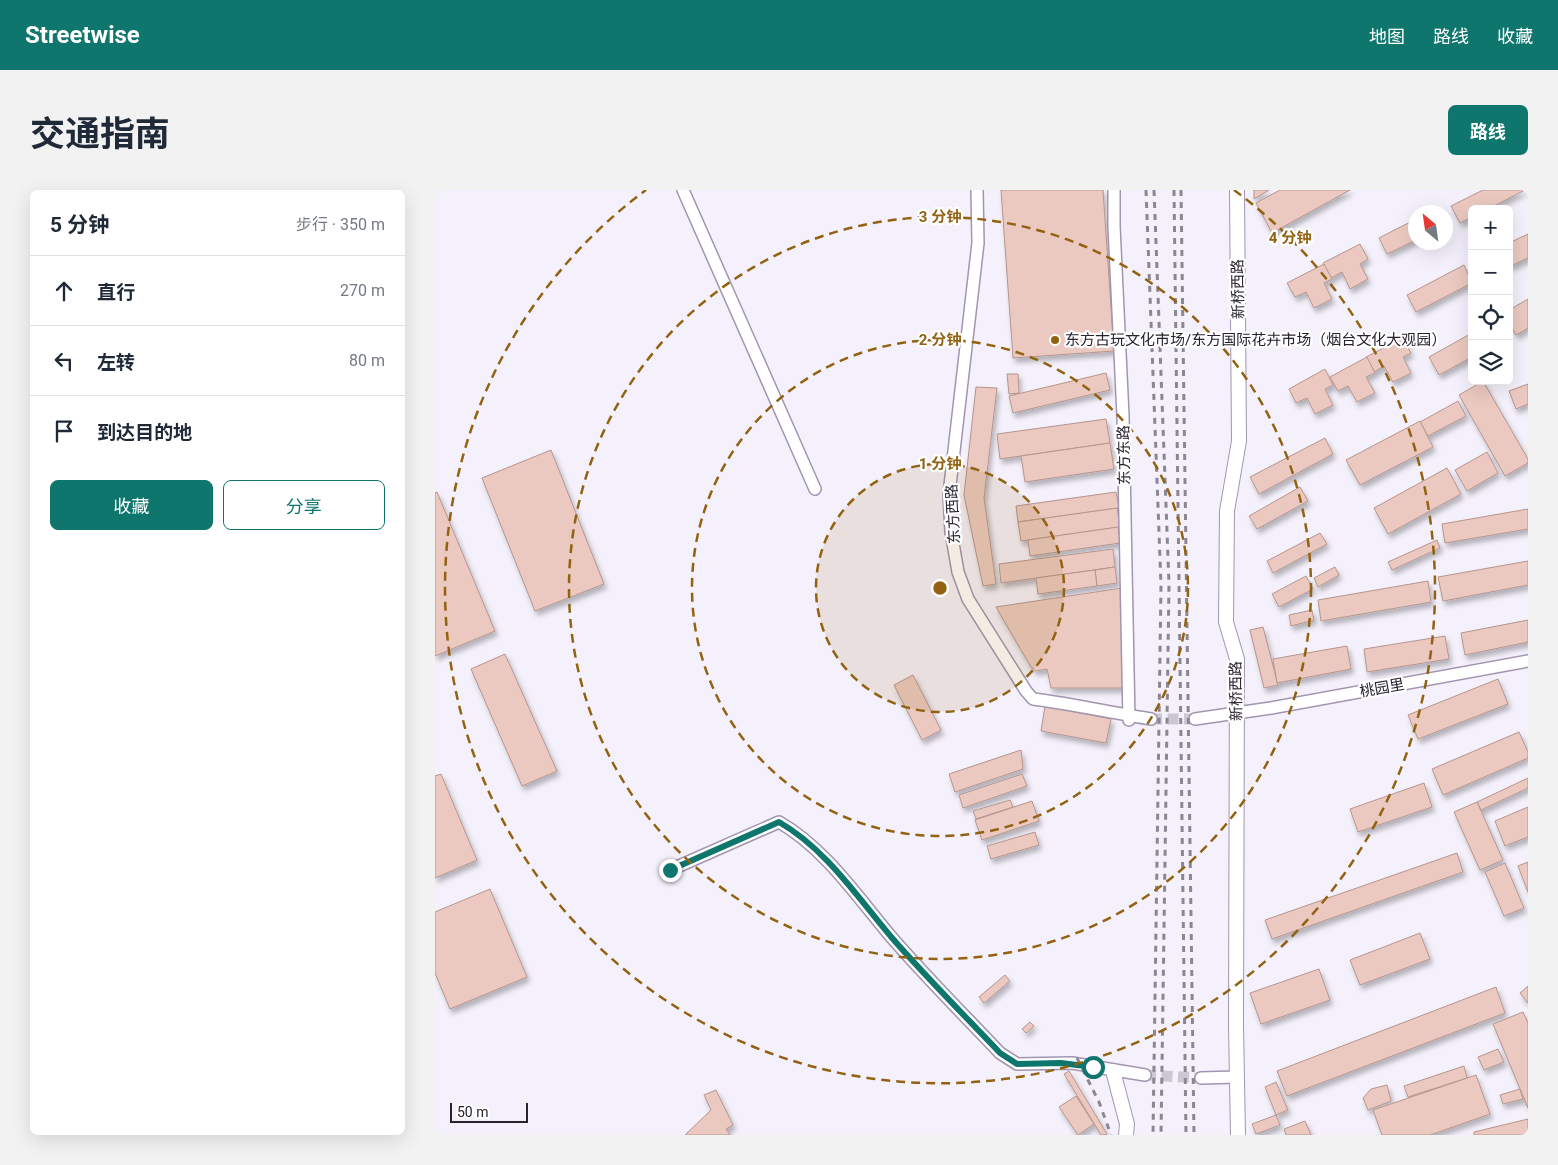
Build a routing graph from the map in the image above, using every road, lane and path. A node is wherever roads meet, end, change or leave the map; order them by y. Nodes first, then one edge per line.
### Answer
1 (683, 190) edge
2 (977, 190) edge
3 (1114, 190) edge
4 (1237, 190) edge
5 (815, 488) dead end
6 (1528, 661) edge
7 (1237, 714) junction
8 (1129, 718) junction
9 (1151, 719) tunnel mouth
10 (1195, 720) tunnel mouth
11 (670, 870) dead end
12 (1113, 1071) junction
13 (1145, 1075) tunnel mouth
14 (1237, 1077) junction
15 (1201, 1078) tunnel mouth
16 (1126, 1135) edge
17 (1238, 1135) edge

1 - 5 street
2 - 8 street, 东方西路
3 - 8 street, 东方东路
4 - 7 street, 新桥西路
6 - 7 street, 桃园里
7 - 10 street
7 - 14 street, 新桥西路
8 - 9 street, 东方西路
11 - 12 street
12 - 13 street
12 - 16 street
14 - 15 street
14 - 17 street, 新桥西路

